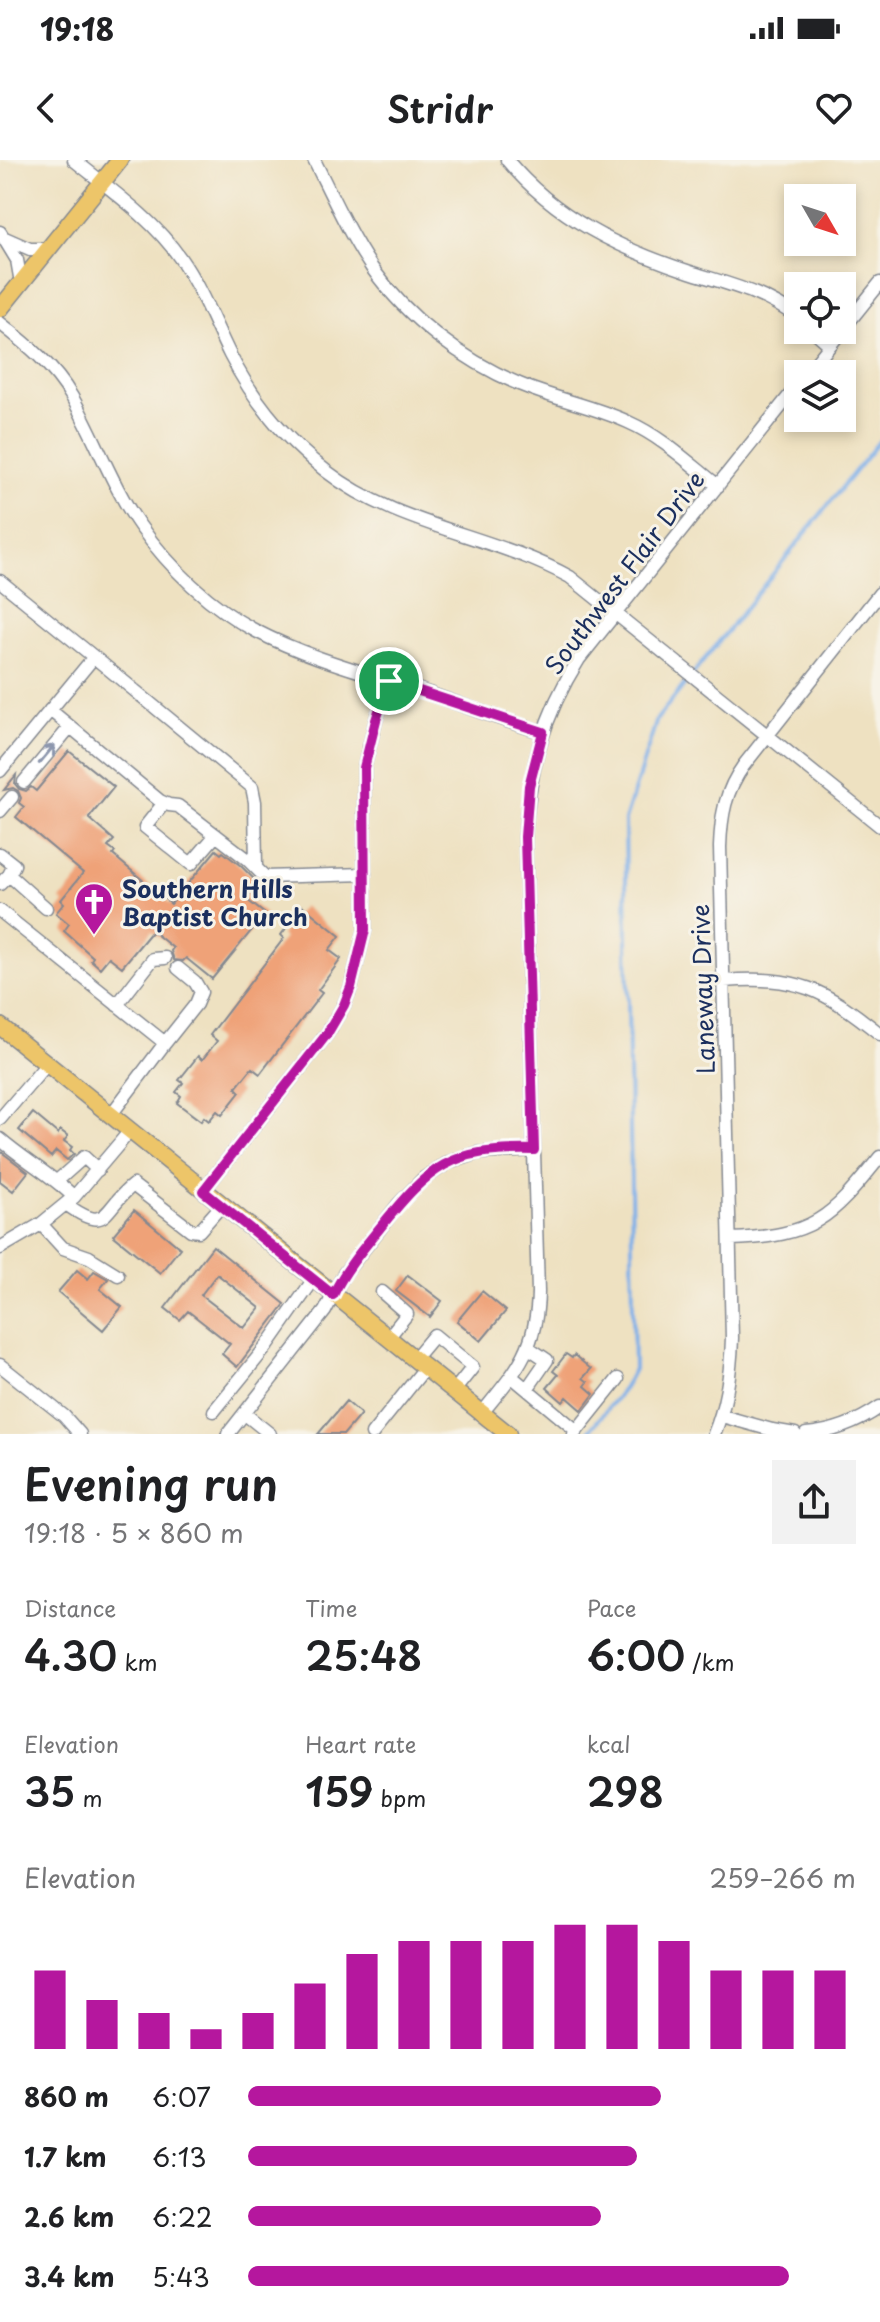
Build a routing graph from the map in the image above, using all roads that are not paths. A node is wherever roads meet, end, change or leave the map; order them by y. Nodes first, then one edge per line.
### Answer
1 (74, 160) edge
2 (120, 160) edge
3 (314, 160) edge
4 (507, 160) edge
5 (102, 183) junction
6 (2, 235) edge
7 (48, 249) junction
8 (21, 283) junction
9 (880, 283) edge
10 (0, 309) edge
11 (784, 310) edge
12 (0, 323) edge
13 (830, 345) joint
14 (818, 360) edge
15 (784, 403) edge
16 (718, 486) junction
17 (0, 581) edge
18 (877, 602) edge
19 (616, 612) junction
20 (94, 657) junction
21 (389, 681) junction
22 (50, 710) junction
23 (70, 727) junction
24 (543, 732) junction
25 (767, 735) junction
26 (0, 771) edge
27 (24, 782) dead end
28 (12, 797) dead end
29 (164, 803) junction
30 (0, 811) edge
31 (880, 826) edge
32 (216, 835) junction
33 (0, 854) edge
34 (256, 868) junction
35 (365, 874) junction
36 (4, 879) edge
37 (46, 908) dead end
38 (0, 911) edge
39 (165, 958) dead end
40 (178, 968) dead end
41 (724, 981) junction
42 (117, 1005) junction
43 (0, 1026) edge
44 (880, 1034) edge
45 (165, 1043) junction
46 (47, 1064) junction
47 (110, 1116) junction
48 (0, 1119) edge
49 (129, 1132) junction
50 (0, 1139) edge
51 (534, 1150) junction
52 (880, 1157) edge
53 (98, 1170) junction
54 (57, 1181) junction
55 (203, 1191) junction
56 (70, 1201) junction
57 (221, 1206) junction
58 (41, 1224) junction
59 (731, 1239) junction
60 (0, 1248) edge
61 (118, 1275) dead end
62 (314, 1279) junction
63 (382, 1292) dead end
64 (333, 1295) junction
65 (388, 1338) junction
66 (529, 1348) junction
67 (420, 1364) junction
68 (0, 1365) edge
69 (511, 1376) junction
70 (618, 1379) dead end
71 (527, 1389) junction
72 (454, 1391) junction
73 (880, 1407) edge
74 (214, 1411) dead end
75 (482, 1413) junction
76 (245, 1414) junction
77 (722, 1416) junction
78 (576, 1432) edge
79 (80, 1434) edge
80 (228, 1434) edge
81 (270, 1434) edge
82 (372, 1434) edge
83 (508, 1434) edge
84 (714, 1434) edge
85 (795, 1434) edge
86 (806, 1434) edge

1 - 5 street
2 - 5 main road
3 - 16 street
4 - 11 street
5 - 7 main road
5 - 19 street
6 - 7 street
6 - 8 street
7 - 8 main road
8 - 10 main road
9 - 13 street
12 - 21 street
13 - 14 street
15 - 16 street, Southwest Flair Drive
16 - 19 street, Southwest Flair Drive
17 - 20 street
18 - 25 street, Laneway Drive
19 - 24 street, Southwest Flair Drive
19 - 25 street
20 - 22 street
20 - 34 street
21 - 24 street
21 - 35 street
22 - 23 street
22 - 26 street
27 -> 23 street
23 - 29 street
24 - 51 street, Southwest Flair Drive
25 - 31 street
25 - 41 street, Laneway Drive
28 - 30 street
29 - 32 street
29 - 32 street
32 - 34 street
33 - 36 street
34 - 35 street
35 - 55 street
36 - 37 street
38 - 42 street
39 - 42 street
40 - 45 street
41 - 44 street
41 - 59 street, Laneway Drive
42 - 45 street
43 - 46 main road
45 - 47 street
46 - 47 main road
46 - 48 street
47 - 49 main road
49 - 53 street
49 - 55 main road
50 - 54 street
51 - 64 street
51 - 66 street, Southwest Flair Drive
52 - 59 street
53 - 54 street
53 - 56 street
54 - 56 street
55 - 57 main road
56 - 57 street
56 - 58 street
57 - 62 main road
58 - 60 street
58 - 61 street
59 - 77 street, Laneway Drive
62 - 64 main road
62 - 74 street
63 - 65 street
64 - 65 main road
64 - 76 street
65 - 67 main road
66 - 69 street, Southwest Flair Drive
66 - 71 street
67 - 72 main road
67 - 72 street
67 - 82 street
68 - 79 street
69 - 71 street
69 - 75 street, Southwest Flair Drive
70 - 78 street
71 - 78 street
72 - 75 main road
73 - 86 street
75 - 83 main road
76 - 80 street
76 - 81 street
77 - 84 street, Laneway Drive
77 - 85 street

